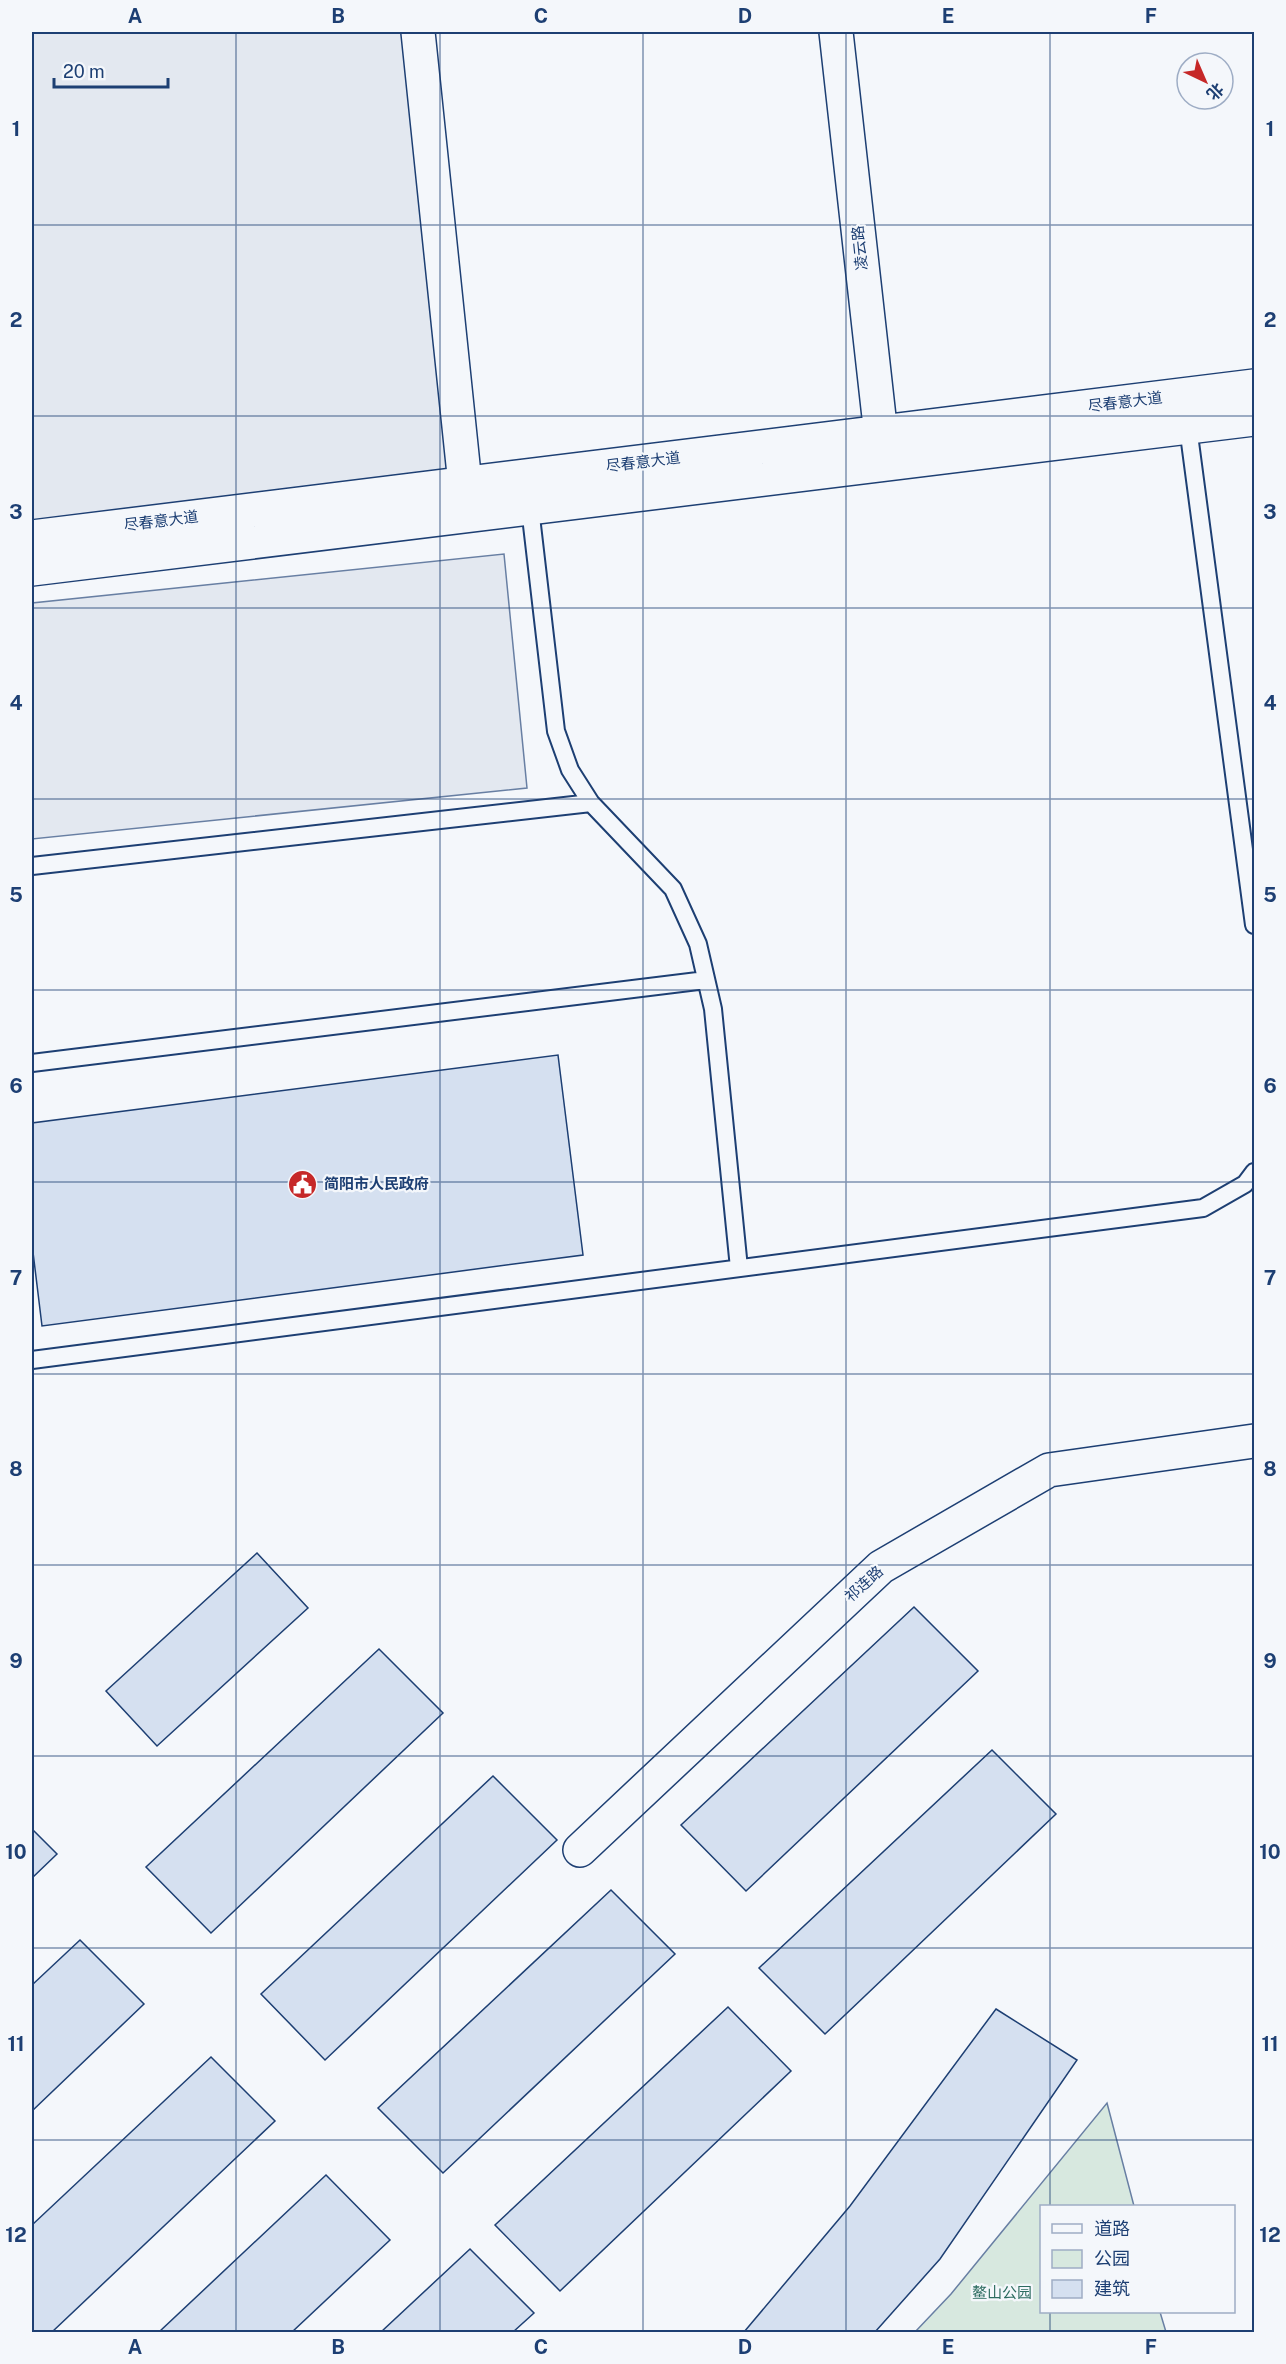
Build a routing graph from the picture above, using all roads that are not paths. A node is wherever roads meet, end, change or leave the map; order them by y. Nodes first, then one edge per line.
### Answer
1 (418, 32) edge
2 (836, 32) edge
3 (1254, 386) edge
4 (1254, 419) edge
5 (1188, 427) junction
6 (880, 432) junction
7 (884, 465) junction
8 (465, 484) junction
9 (530, 508) junction
10 (32, 537) edge
11 (32, 569) edge
12 (591, 803) junction
13 (32, 866) edge
14 (1254, 925) edge
15 (706, 980) junction
16 (32, 1064) edge
17 (1254, 1172) edge
18 (739, 1268) junction
19 (32, 1360) edge
20 (1254, 1441) edge
21 (580, 1850) dead end

1 - 8 main road
2 - 6 main road, 凌云路
3 - 6 main road, 尽春意大道
4 - 5 main road
5 - 7 main road
5 - 14 lane
6 - 7 main road, 凌云路
6 - 8 main road, 尽春意大道
7 - 9 main road
8 - 10 main road, 尽春意大道
9 - 11 main road
9 - 12 lane
12 - 13 lane
12 - 15 lane
15 - 16 lane
15 - 18 lane
17 - 18 lane
18 - 19 lane
20 - 21 main road, 祁连路

